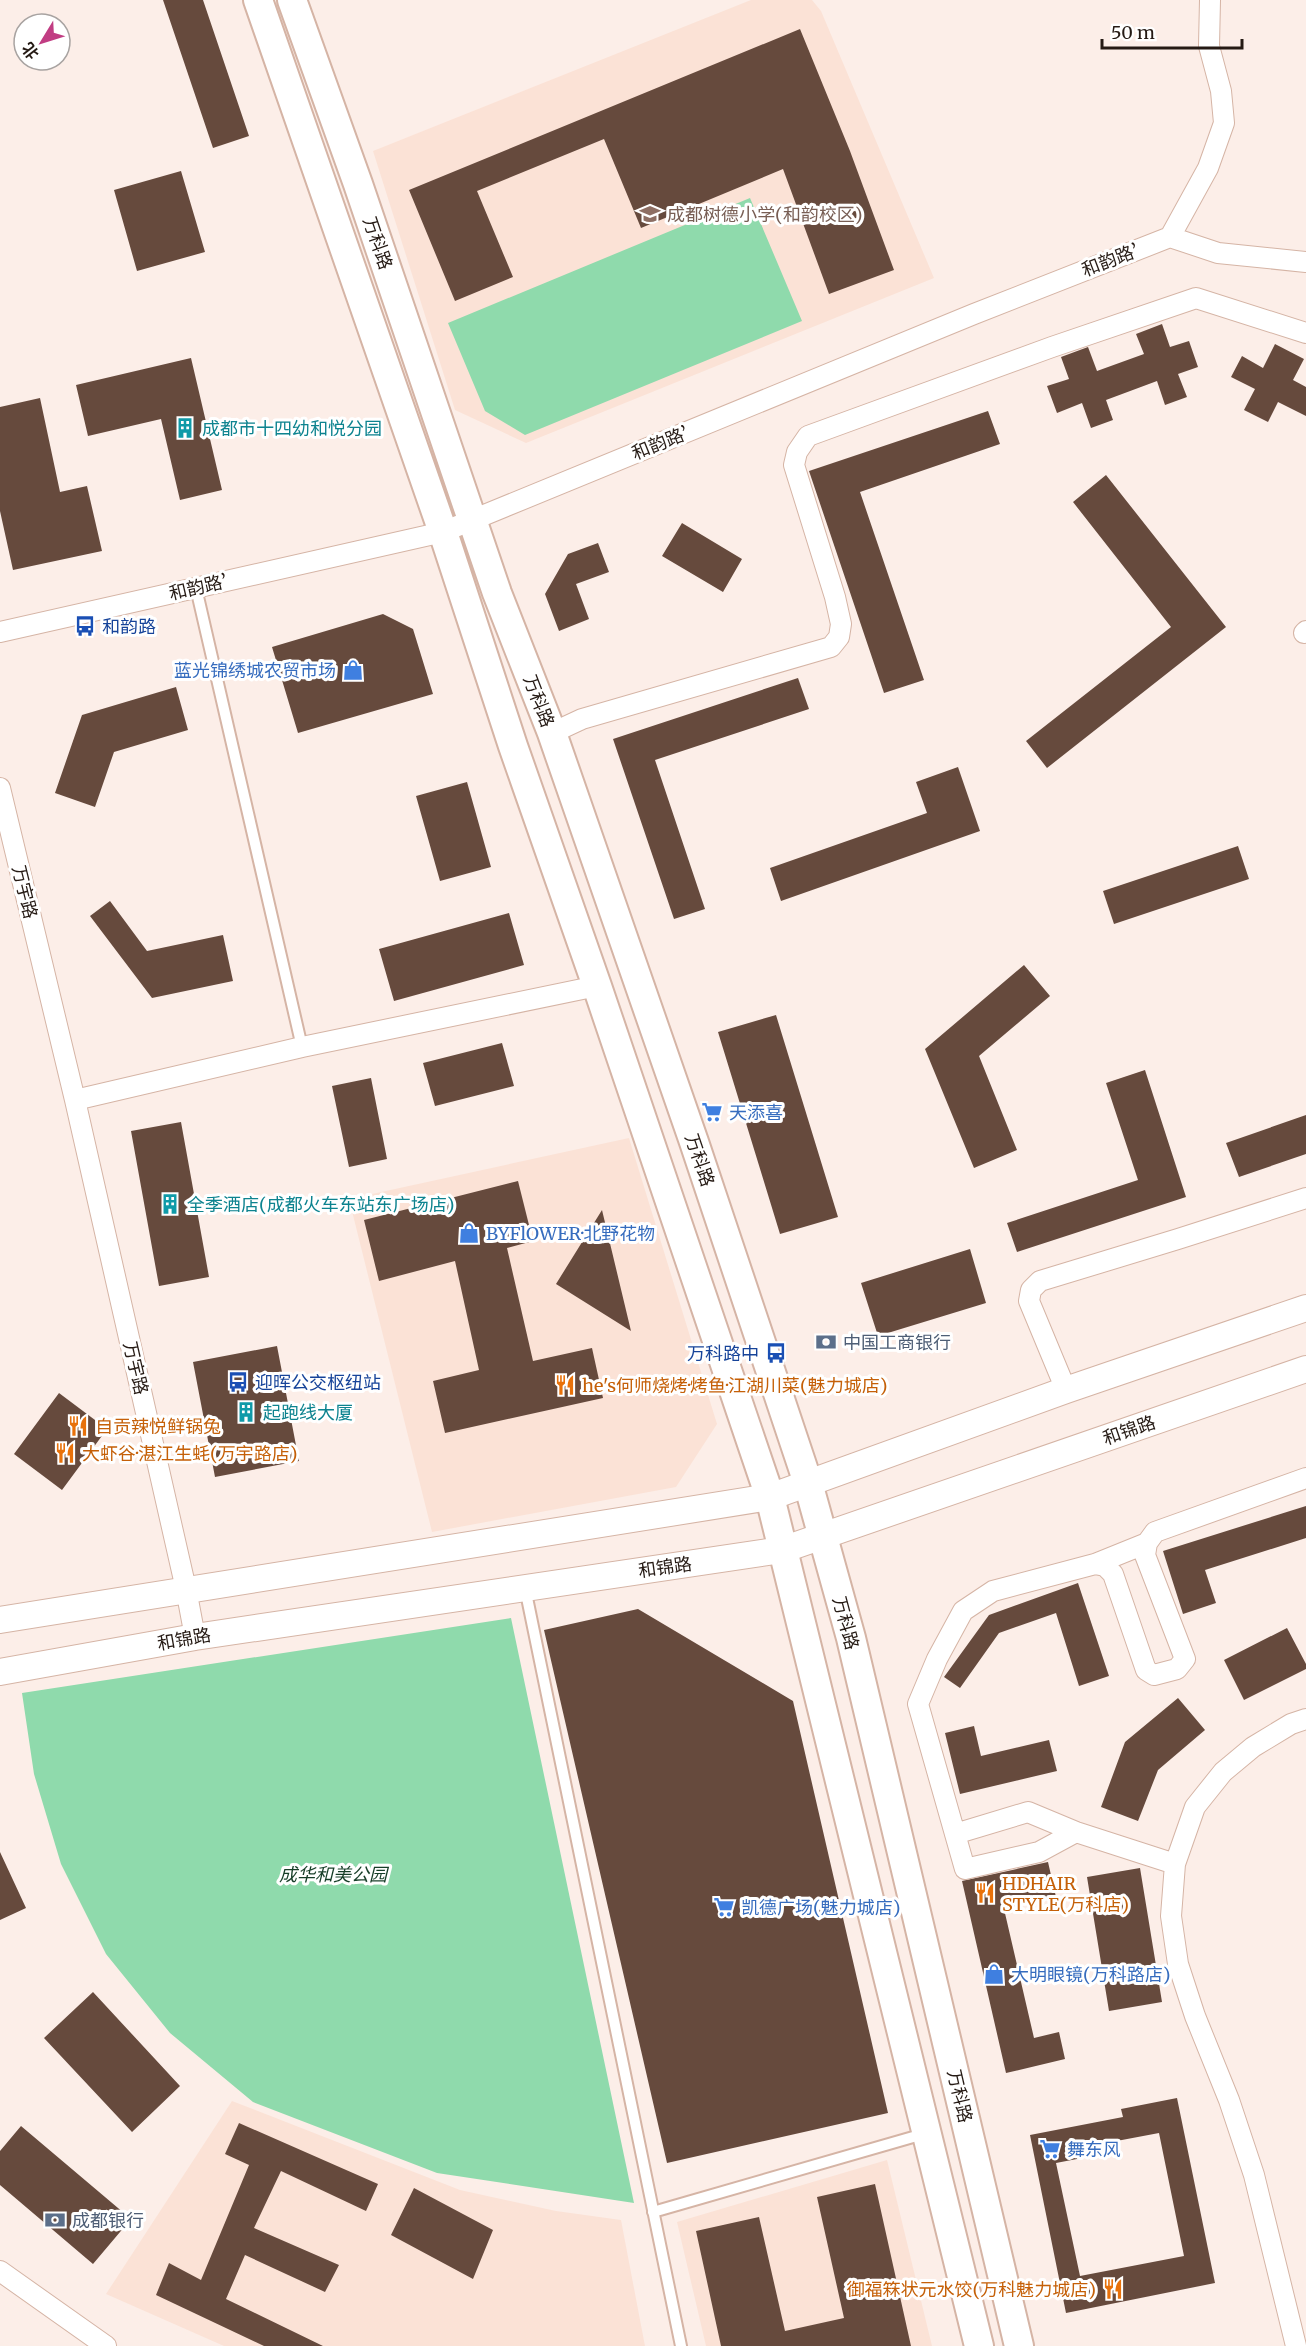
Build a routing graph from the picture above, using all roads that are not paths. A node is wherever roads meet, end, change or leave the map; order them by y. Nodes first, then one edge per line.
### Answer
1 (258, 0) edge
2 (292, 0) edge
3 (1210, 0) edge
4 (1170, 237) junction
5 (1306, 262) edge
6 (1306, 333) edge
7 (472, 520) junction
8 (443, 532) junction
9 (196, 588) junction
10 (0, 632) edge
11 (552, 733) junction
12 (0, 788) edge
13 (0, 820) edge
14 (597, 986) junction
15 (302, 1047) junction
16 (75, 1100) junction
17 (1306, 1198) edge
18 (1306, 1308) edge
19 (1306, 1369) edge
20 (1066, 1390) junction
21 (1306, 1478) edge
22 (808, 1483) junction
23 (770, 1497) junction
24 (822, 1536) junction
25 (1147, 1543) junction
26 (782, 1550) junction
27 (1095, 1564) junction
28 (525, 1588) junction
29 (186, 1589) junction
30 (0, 1620) edge
31 (195, 1637) junction
32 (0, 1672) edge
33 (1306, 1719) edge
34 (1076, 1832) junction
35 (955, 1834) junction
36 (1175, 1864) junction
37 (927, 2133) junction
38 (653, 2212) junction
39 (0, 2271) edge
40 (106, 2346) edge
41 (681, 2346) edge
42 (979, 2346) edge
43 (1019, 2346) edge
44 (1296, 2346) edge

1 - 8 main road, 万科路
2 - 7 main road, 万科路
3 - 4 street
4 - 5 street
4 - 7 street, 和韵路’
6 - 11 street
7 - 8 street, 和韵路’
7 - 11 main road, 万科路
8 - 9 street, 和韵路’
8 - 14 main road, 万科路
9 - 10 street, 和韵路’
9 - 15 lane
11 - 22 main road, 万科路
12 - 16 street, 万宇路
13 - 16 street, 万宇路
14 - 15 street
14 - 23 main road, 万科路
15 - 16 street
16 - 29 street, 万宇路
17 - 20 street
18 - 20 street
19 - 24 street, 和锦路
20 - 22 street
21 - 25 street
22 - 23 street
22 - 24 main road, 万科路
23 - 26 main road, 万科路
23 - 29 street
24 - 26 street, 和锦路
24 - 43 main road, 万科路
25 - 27 street
25 - 27 street
26 - 28 street, 和锦路
26 - 37 main road, 万科路
27 - 35 street
28 - 31 street, 和锦路
28 - 38 lane
29 - 30 street
29 - 31 street, 万宇路
31 - 32 street, 和锦路
33 - 36 street
34 - 35 street
34 - 35 street
34 - 36 street
36 - 44 street
37 - 38 lane
37 - 42 main road, 万科路
38 - 41 lane
39 - 40 street

